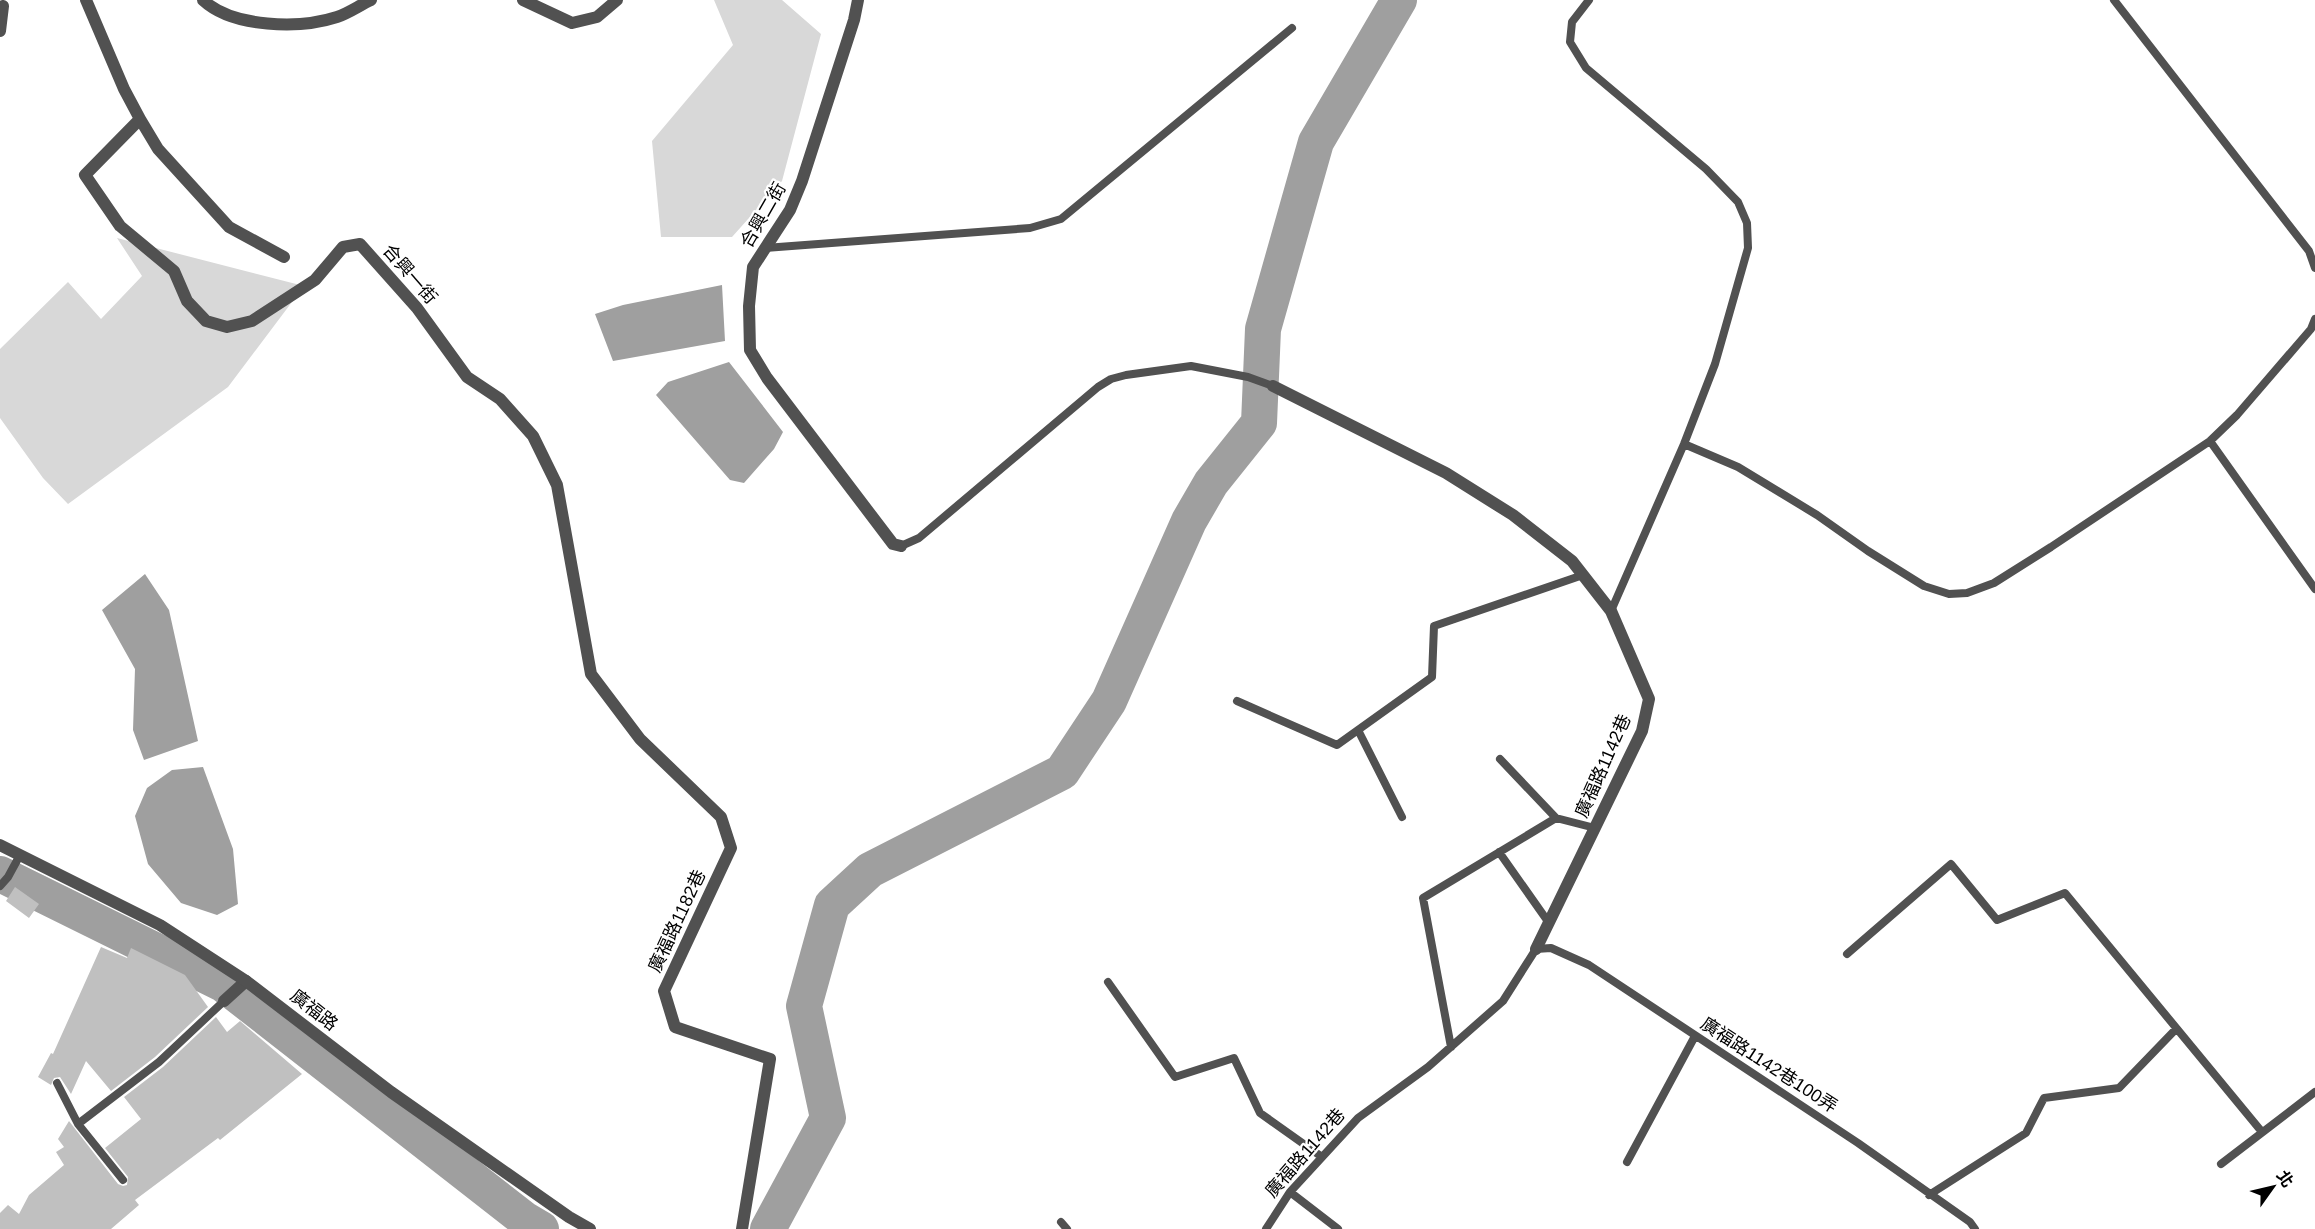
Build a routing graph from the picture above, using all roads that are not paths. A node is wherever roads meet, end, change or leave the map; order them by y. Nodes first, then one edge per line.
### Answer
1 (86, 0) edge
2 (203, 0) edge
3 (370, 0) edge
4 (523, 0) edge
5 (617, 0) edge
6 (858, 0) edge
7 (1589, 0) edge
8 (2114, 0) edge
9 (4, 5) edge
10 (1292, 28) dead end
11 (0, 31) edge
12 (141, 119) junction
13 (765, 248) junction
14 (284, 257) dead end
15 (2315, 268) edge
16 (2315, 319) edge
17 (1273, 386) joint
18 (2210, 441) junction
19 (1683, 444) junction
20 (901, 546) joint
21 (1583, 575) junction
22 (2315, 589) edge
23 (1611, 611) junction
24 (1237, 701) dead end
25 (1358, 730) junction
26 (640, 739) joint
27 (1500, 759) dead end
28 (1402, 817) dead end
29 (1556, 818) junction
30 (1595, 828) junction
31 (0, 845) edge
32 (1499, 852) junction
33 (20, 855) junction
34 (0, 886) edge
35 (1549, 923) junction
36 (1536, 949) junction
37 (1847, 954) dead end
38 (244, 982) junction
39 (1108, 982) dead end
40 (224, 1001) joint
41 (2176, 1029) junction
42 (1695, 1036) junction
43 (1451, 1047) junction
44 (57, 1083) dead end
45 (2315, 1092) edge
46 (78, 1124) junction
47 (2262, 1132) junction
48 (1322, 1157) junction
49 (1627, 1162) dead end
50 (2221, 1164) dead end
51 (123, 1180) dead end
52 (1290, 1192) junction
53 (1929, 1195) junction
54 (590, 1229) edge
55 (742, 1229) edge
56 (1266, 1229) edge
57 (1338, 1229) edge
58 (1975, 1229) edge

1 - 12 street
2 - 3 street
4 - 5 street
6 - 13 street, 合興二街
7 - 19 lane
8 - 15 lane
9 - 11 street
10 - 13 lane
12 - 14 street
12 - 26 street, 合興一街
13 - 20 street, 合興二街
16 - 18 lane
17 - 20 lane
17 - 21 street, 廣福路1142巷
18 - 19 lane
18 - 22 lane
19 - 23 lane
21 - 23 street, 廣福路1142巷
21 - 25 lane
23 - 30 street, 廣福路1142巷
24 - 25 lane
25 - 28 lane
26 - 55 street, 廣福路1182巷
27 - 29 lane
29 - 30 lane
29 - 32 lane
30 - 35 street, 廣福路1142巷
31 - 33 street, 廣福路
32 - 35 lane
32 - 43 lane
33 - 34 lane
33 - 38 street, 廣福路
35 - 36 street, 廣福路1142巷
36 - 42 lane, 廣福路1142巷100弄
36 - 43 lane, 廣福路1142巷
37 - 41 lane
38 - 40 street
38 - 54 street, 廣福路
39 - 48 lane
40 - 46 lane
41 - 47 lane
41 - 53 lane
42 - 49 lane
42 - 53 lane, 廣福路1142巷100弄
43 - 48 lane, 廣福路1142巷
44 - 46 lane
45 - 47 lane
46 - 51 lane
47 - 50 lane
48 - 52 lane, 廣福路1142巷
52 - 56 lane, 廣福路1142巷
52 - 57 lane
53 - 58 lane, 廣福路1142巷100弄

